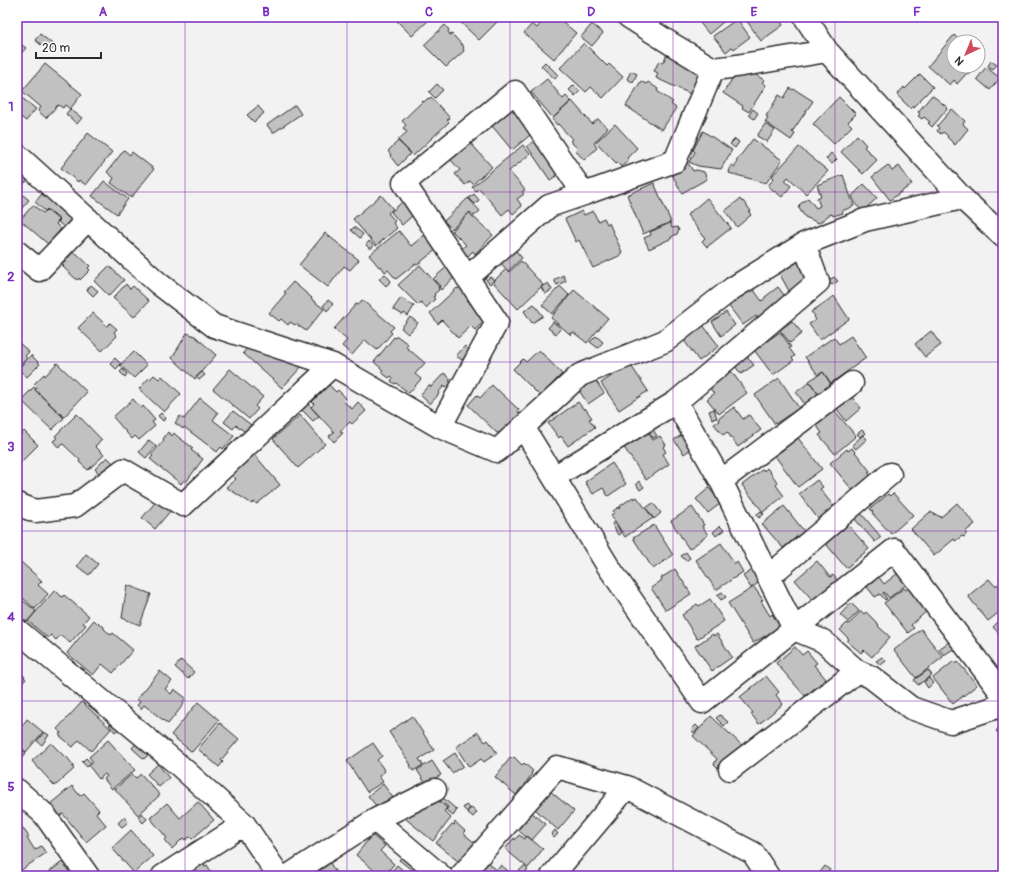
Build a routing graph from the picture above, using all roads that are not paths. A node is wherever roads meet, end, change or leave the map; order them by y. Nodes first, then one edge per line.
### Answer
1 (629, 17) edge
2 (805, 17) edge
3 (827, 51) junction
4 (713, 69) junction
5 (17, 155) edge
6 (584, 194) junction
7 (962, 198) junction
8 (88, 219) junction
9 (1003, 236) edge
10 (804, 244) junction
11 (17, 252) edge
12 (467, 278) junction
13 (333, 365) junction
14 (852, 383) dead end
15 (676, 402) junction
16 (440, 427) junction
17 (523, 427) junction
18 (890, 474) dead end
19 (554, 477) junction
20 (721, 481) junction
21 (17, 504) edge
22 (768, 577) junction
23 (794, 629) junction
24 (17, 630) edge
25 (857, 671) junction
26 (1003, 695) edge
27 (1003, 705) edge
28 (730, 769) dead end
29 (627, 788) junction
30 (17, 790) edge
31 (434, 790) dead end
32 (375, 820) junction
33 (244, 824) junction
34 (88, 876) edge
35 (163, 876) edge
36 (279, 876) edge
37 (288, 876) edge
38 (441, 876) edge
39 (461, 876) edge
40 (552, 876) edge
41 (768, 876) edge

1 - 4 street
2 - 3 street
3 - 4 street
3 - 7 street
4 - 6 street
5 - 8 street
6 - 12 street
6 - 12 street
7 - 9 street
7 - 10 street
8 - 11 street
8 - 13 street
10 - 15 street
10 - 17 street
12 - 16 street
13 - 16 street
13 - 21 street
14 - 20 street
15 - 19 street
15 - 20 street
16 - 17 street
17 - 19 street
18 - 22 street
19 - 23 street
20 - 22 street
22 - 23 street
23 - 25 street
23 - 26 street
24 - 33 street
25 - 27 street
25 - 28 street
29 - 39 street
29 - 40 street
29 - 41 street
30 - 34 street
31 - 32 street
32 - 37 street
32 - 38 street
33 - 35 street
33 - 36 street

